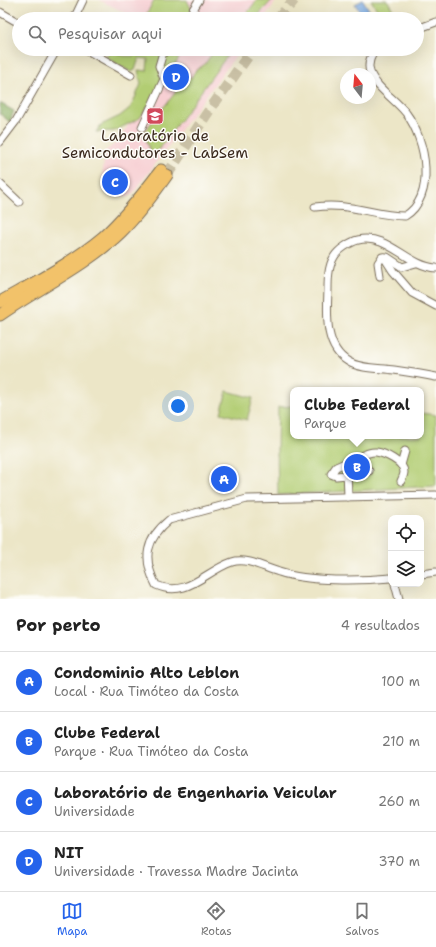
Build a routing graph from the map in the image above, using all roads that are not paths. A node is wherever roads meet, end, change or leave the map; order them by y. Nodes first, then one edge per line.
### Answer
1 (83, 0) edge
2 (199, 0) edge
3 (192, 10) edge
4 (0, 12) edge
5 (77, 12) edge
6 (12, 19) edge
7 (436, 22) edge
8 (424, 26) edge
9 (53, 56) edge
10 (97, 56) edge
11 (162, 56) edge
12 (372, 56) edge
13 (131, 75) dead end
14 (142, 127) dead end
15 (0, 142) edge
16 (0, 184) edge
17 (20, 202) dead end
18 (315, 207) dead end
19 (384, 257) junction
20 (416, 263) junction
21 (400, 267) junction
22 (436, 268) edge
23 (394, 271) junction
24 (380, 276) dead end
25 (0, 302) edge
26 (436, 306) edge
27 (0, 315) edge
28 (436, 377) edge
29 (405, 451) dead end
30 (354, 461) junction
31 (401, 465) junction
32 (369, 471) dead end
33 (347, 475) junction
34 (401, 481) dead end
35 (436, 494) edge
36 (348, 497) junction
37 (436, 572) edge
38 (424, 574) edge
39 (388, 578) edge
40 (396, 587) edge
41 (399, 599) edge

1 - 5 street
2 - 3 street
4 - 6 street
7 - 8 street
9 - 15 street
10 - 13 street
11 - 14 street
12 - 18 street
16 - 17 street
19 - 21 street
19 - 23 street
19 - 24 street
20 - 21 street
20 - 22 street
20 - 28 street
21 - 23 street
23 - 26 street
25 - 27 highway
29 - 31 street
30 - 31 street
30 - 32 street
30 - 33 street
30 - 33 street
31 - 34 street
33 - 36 street
35 - 36 street
36 - 39 street
37 - 38 street
40 - 41 street

